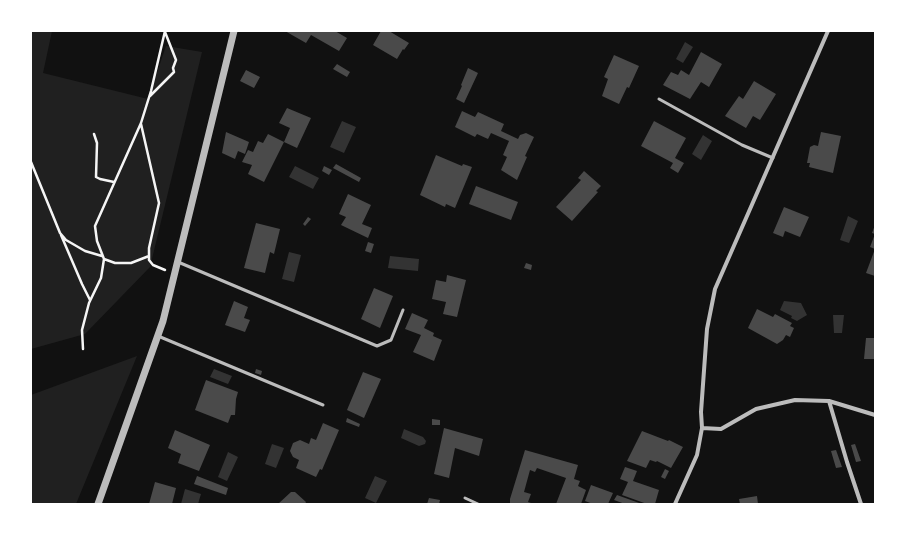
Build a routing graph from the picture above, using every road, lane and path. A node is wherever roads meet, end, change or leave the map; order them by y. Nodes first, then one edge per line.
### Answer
1 (165, 31) edge
2 (234, 31) edge
3 (828, 31) edge
4 (149, 97) junction
5 (659, 99) dead end
6 (141, 123) junction
7 (94, 134) dead end
8 (773, 158) junction
9 (31, 162) edge
10 (114, 182) junction
11 (60, 233) junction
12 (149, 256) junction
13 (103, 258) junction
14 (178, 262) junction
15 (175, 275) junction
16 (90, 300) junction
17 (403, 310) dead end
18 (158, 336) junction
19 (83, 349) dead end
20 (829, 401) junction
21 (322, 405) dead end
22 (875, 415) edge
23 (702, 428) junction
24 (465, 498) dead end
25 (98, 504) edge
26 (478, 504) edge
27 (675, 504) edge
28 (861, 504) edge

1 - 4 path
1 - 4 path
2 - 14 street
3 - 8 street
4 - 6 path
5 - 8 lane
6 - 10 path
6 - 12 path
7 - 10 path
8 - 23 street
9 - 11 path
10 - 13 path
11 - 13 path
11 - 16 path
12 - 13 path
12 - 15 path
13 - 16 path
14 - 15 street
14 - 17 lane
15 - 18 street
16 - 19 path
18 - 21 lane
18 - 25 street
20 - 22 street
20 - 23 street
20 - 28 street
23 - 27 street
24 - 26 lane

